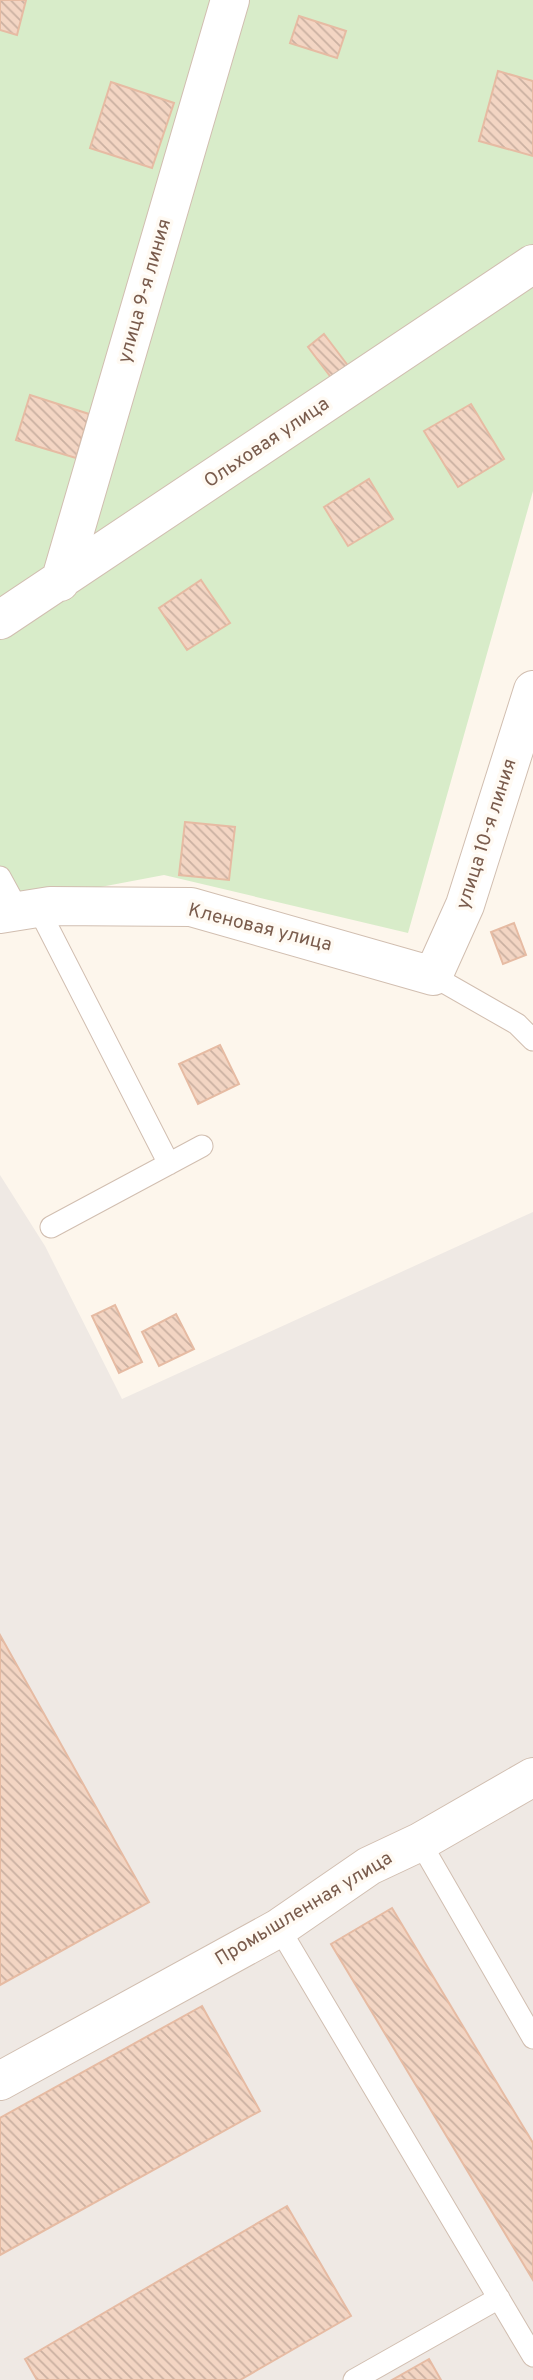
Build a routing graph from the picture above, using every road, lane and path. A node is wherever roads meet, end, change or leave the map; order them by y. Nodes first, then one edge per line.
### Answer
1 (230, 0) edge
2 (533, 264) edge
3 (60, 582) junction
4 (0, 620) edge
5 (533, 690) edge
6 (0, 877) edge
7 (19, 910) edge
8 (433, 976) junction
9 (533, 1040) edge
10 (202, 1146) dead end
11 (169, 1164) junction
12 (51, 1227) dead end
13 (533, 1777) edge
14 (420, 1842) junction
15 (279, 1928) junction
16 (533, 2038) edge
17 (0, 2081) edge
18 (499, 2298) junction
19 (533, 2356) edge
20 (354, 2380) edge

1 - 3 street, улица 9-я линия
2 - 3 street, Ольховая улица
3 - 4 street, Ольховая улица
5 - 8 street, улица 10-я линия
6 - 7 lane
7 - 8 street, Кленовая улица
7 - 11 lane
8 - 9 lane
10 - 11 lane
11 - 12 lane
13 - 14 street, Промышленная улица
14 - 15 street, Промышленная улица
14 - 16 lane
15 - 17 street, Промышленная улица
15 - 18 lane
18 - 19 lane
18 - 20 lane

